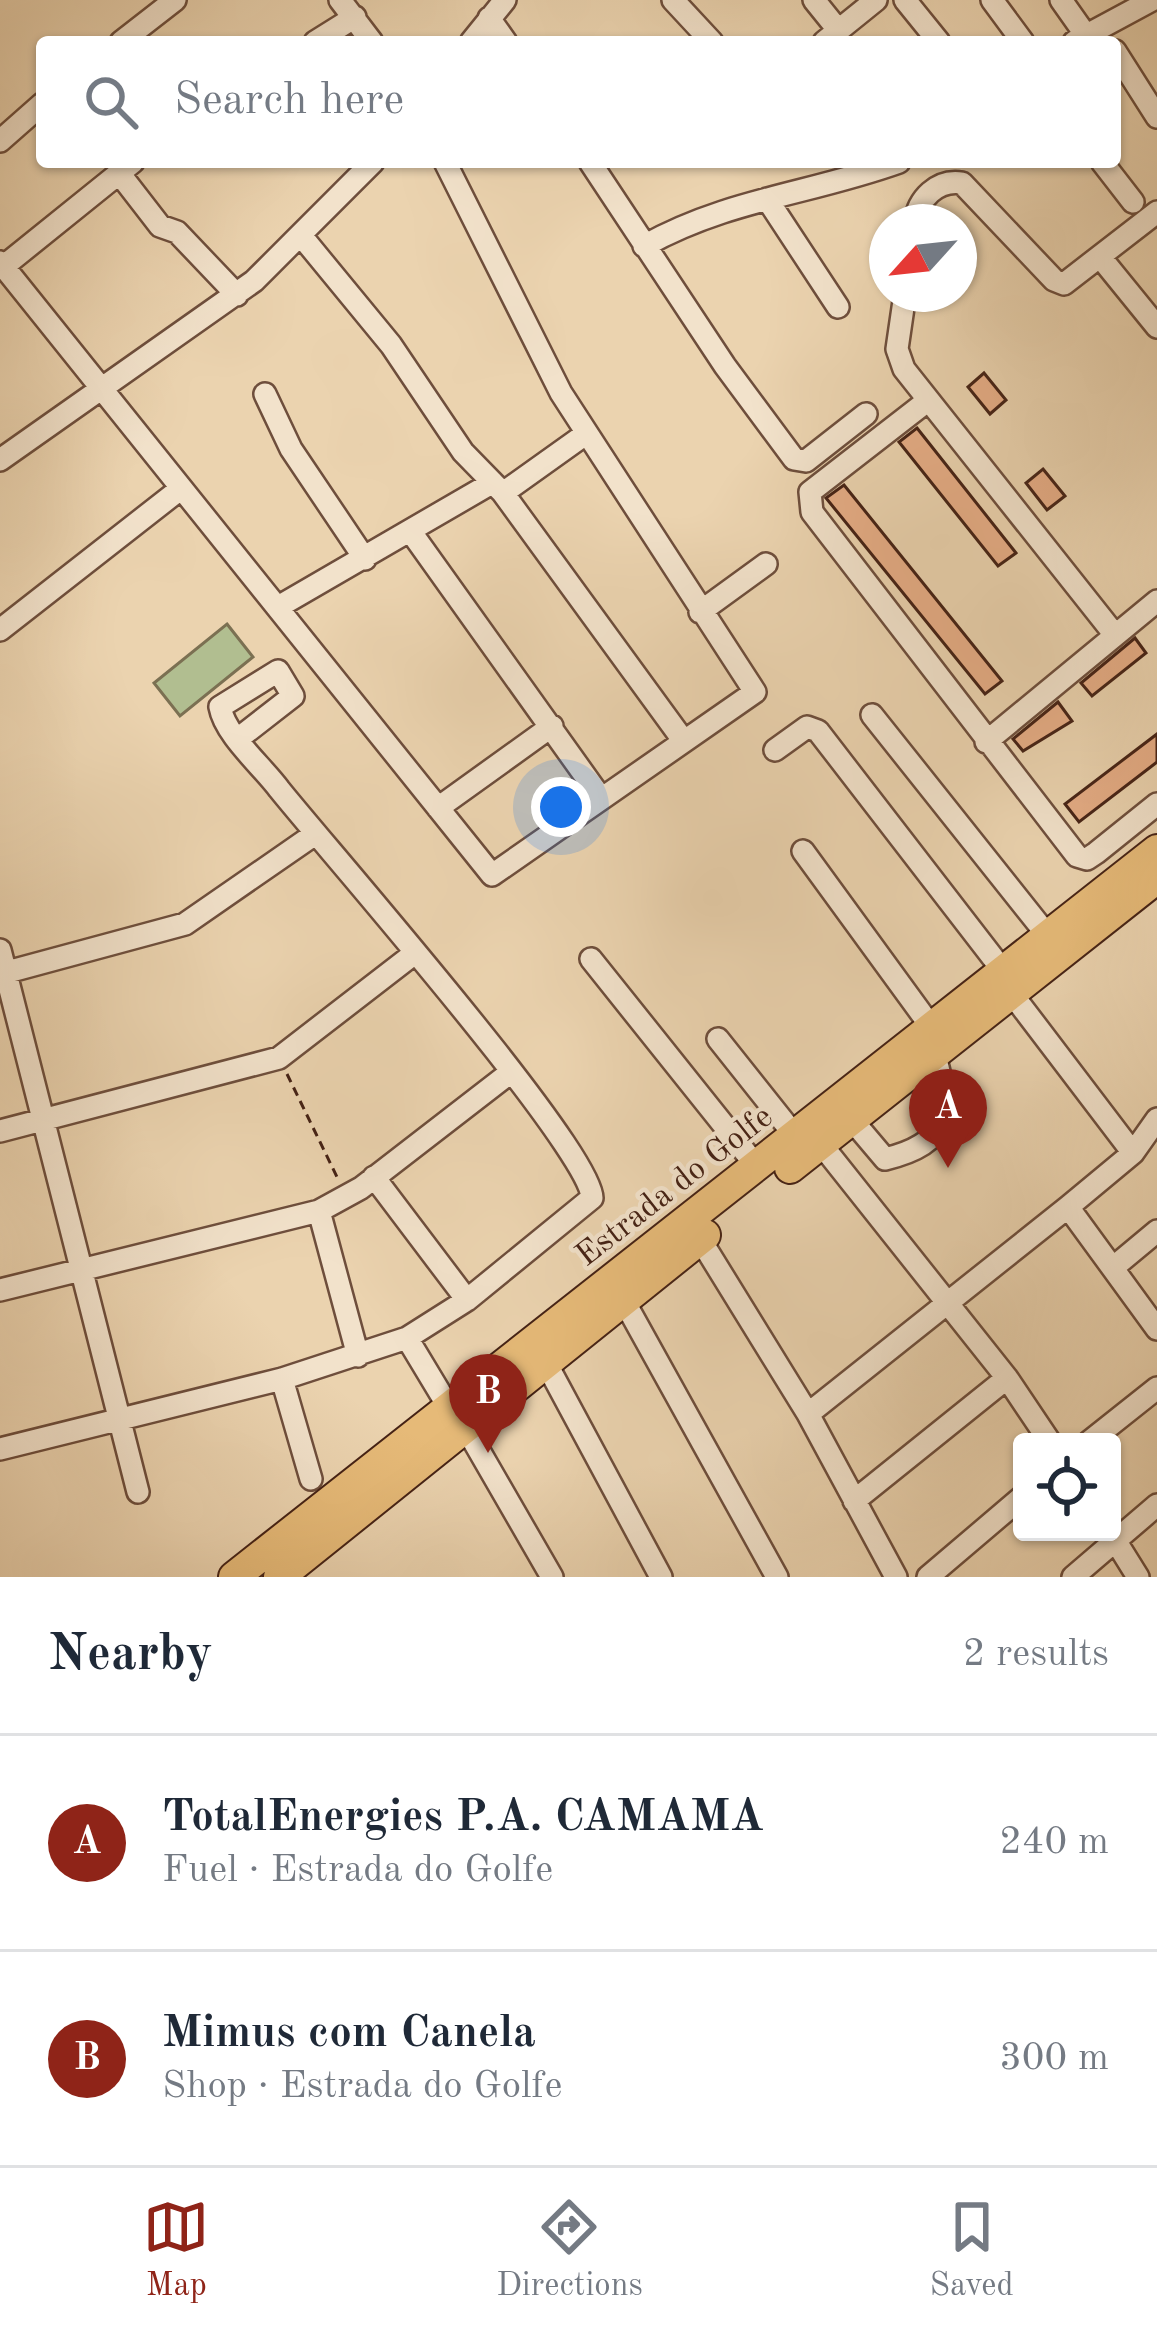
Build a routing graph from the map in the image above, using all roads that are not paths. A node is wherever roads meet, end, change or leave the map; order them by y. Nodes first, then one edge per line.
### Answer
1 (176, 0) edge
2 (674, 0) edge
3 (814, 0) edge
4 (876, 0) edge
5 (905, 0) edge
6 (992, 0) edge
7 (1061, 0) edge
8 (1152, 0) edge
9 (495, 7) edge
10 (348, 9) edge
11 (129, 36) edge
12 (321, 36) edge
13 (368, 36) edge
14 (475, 36) edge
15 (504, 36) edge
16 (707, 36) edge
17 (832, 36) edge
18 (835, 36) edge
19 (934, 36) edge
20 (1019, 36) edge
21 (1092, 36) edge
22 (1121, 60) edge
23 (36, 109) edge
24 (1157, 116) edge
25 (0, 141) edge
26 (126, 168) edge
27 (367, 168) edge
28 (448, 168) edge
29 (600, 168) edge
30 (1107, 168) edge
31 (842, 172) edge
32 (767, 199) junction
33 (1133, 202) dead end
34 (920, 204) edge
35 (1157, 212) edge
36 (303, 238) junction
37 (644, 246) junction
38 (1101, 258) junction
39 (4, 272) edge
40 (237, 295) junction
41 (838, 307) dead end
42 (903, 312) edge
43 (1157, 327) edge
44 (105, 389) junction
45 (265, 394) dead end
46 (926, 402) junction
47 (866, 414) dead end
48 (587, 433) junction
49 (0, 460) edge
50 (496, 488) junction
51 (179, 490) junction
52 (411, 532) junction
53 (365, 559) junction
54 (766, 564) dead end
55 (1157, 601) edge
56 (278, 607) junction
57 (700, 612) junction
58 (0, 631) edge
59 (1115, 635) junction
60 (872, 715) dead end
61 (552, 726) junction
62 (239, 738) dead end
63 (683, 740) junction
64 (986, 742) junction
65 (775, 750) dead end
66 (602, 799) junction
67 (1157, 804) edge
68 (437, 808) junction
69 (315, 834) junction
70 (802, 850) dead end
71 (1157, 850) edge
72 (1157, 878) edge
73 (1048, 936) junction
74 (415, 953) junction
75 (591, 959) dead end
76 (2, 965) edge
77 (1008, 983) junction
78 (718, 1039) dead end
79 (934, 1042) junction
80 (511, 1072) junction
81 (47, 1119) junction
82 (1157, 1119) edge
83 (852, 1120) junction
84 (0, 1131) edge
85 (808, 1141) junction
86 (1132, 1153) junction
87 (758, 1168) junction
88 (374, 1177) junction
89 (1068, 1208) junction
90 (319, 1211) junction
91 (1157, 1231) edge
92 (700, 1239) junction
93 (1115, 1267) junction
94 (83, 1270) junction
95 (0, 1291) edge
96 (466, 1300) junction
97 (624, 1301) junction
98 (946, 1301) junction
99 (1157, 1329) edge
100 (406, 1338) junction
101 (358, 1355) junction
102 (546, 1363) junction
103 (1007, 1378) junction
104 (282, 1379) junction
105 (1157, 1388) edge
106 (808, 1414) junction
107 (459, 1419) junction
108 (118, 1420) junction
109 (1044, 1433) edge
110 (1100, 1433) edge
111 (0, 1449) edge
112 (310, 1479) dead end
113 (138, 1492) dead end
114 (854, 1501) junction
115 (1013, 1505) edge
116 (1157, 1505) edge
117 (1121, 1529) edge
118 (1106, 1541) edge
119 (1116, 1541) edge
120 (234, 1577) edge
121 (279, 1577) edge
122 (552, 1577) edge
123 (661, 1577) edge
124 (777, 1577) edge
125 (896, 1577) edge
126 (928, 1577) edge
127 (1073, 1577) edge
128 (1138, 1577) edge

1 - 11 street
2 - 16 street
3 - 17 street
4 - 18 street
5 - 19 street
6 - 20 street
7 - 21 street
8 - 21 street
9 - 14 street
9 - 15 street
10 - 12 street
10 - 13 street
22 - 24 street
23 - 25 street
26 - 39 street
26 - 40 street
27 - 36 street
28 - 48 street
29 - 37 street
30 - 33 street
31 - 32 street
32 - 37 street
32 - 41 street
34 - 38 street
35 - 38 street
36 - 40 street
36 - 50 street
37 - 47 street
38 - 43 street
39 - 44 street
40 - 44 street
42 - 46 street
44 - 49 street
44 - 51 street
45 - 53 street
46 - 59 street
46 - 64 street
48 - 50 street
48 - 57 street
50 - 52 street
50 - 63 street
51 - 56 street
51 - 58 street
52 - 53 street
52 - 61 street
53 - 56 street
54 - 57 street
55 - 59 street
56 - 68 street
57 - 63 street
59 - 64 street
60 - 73 street
61 - 66 street
61 - 68 street
62 - 69 street
63 - 66 street
64 - 67 street
65 - 77 street
66 - 68 street
69 - 74 street
69 - 76 street
70 - 79 street
71 - 73 highway, Estrada do Golfe
72 - 77 highway, Estrada do Golfe
73 - 77 highway, Estrada do Golfe
74 - 80 street
74 - 81 street
75 - 87 street
76 - 81 street
77 - 79 highway, Estrada do Golfe
77 - 86 street
78 - 85 street
79 - 83 highway, Estrada do Golfe
79 - 83 street
79 - 85 highway, Estrada do Golfe
80 - 88 street
80 - 96 street
81 - 84 street
81 - 94 street
82 - 86 street
83 - 85 highway, Estrada do Golfe
85 - 87 highway, Estrada do Golfe
85 - 92 highway, Estrada do Golfe
85 - 98 street
86 - 89 street
87 - 107 highway, Estrada do Golfe
88 - 90 street
88 - 96 street
89 - 93 street
89 - 98 street
90 - 94 street
90 - 101 street
91 - 93 street
92 - 97 highway, Estrada do Golfe
92 - 106 street
93 - 99 street
94 - 95 street
94 - 108 street
96 - 100 street
97 - 102 highway, Estrada do Golfe
97 - 124 street
98 - 103 street
98 - 106 street
100 - 101 street
100 - 107 street
101 - 104 street
102 - 107 highway, Estrada do Golfe
102 - 123 street
103 - 109 street
103 - 114 street
104 - 108 street
104 - 112 street
105 - 110 street
106 - 114 street
107 - 120 highway, Estrada do Golfe
107 - 121 highway, Estrada do Golfe
107 - 122 street
108 - 111 street
108 - 113 street
114 - 125 street
115 - 126 street
116 - 117 street
118 - 127 street
119 - 128 street

